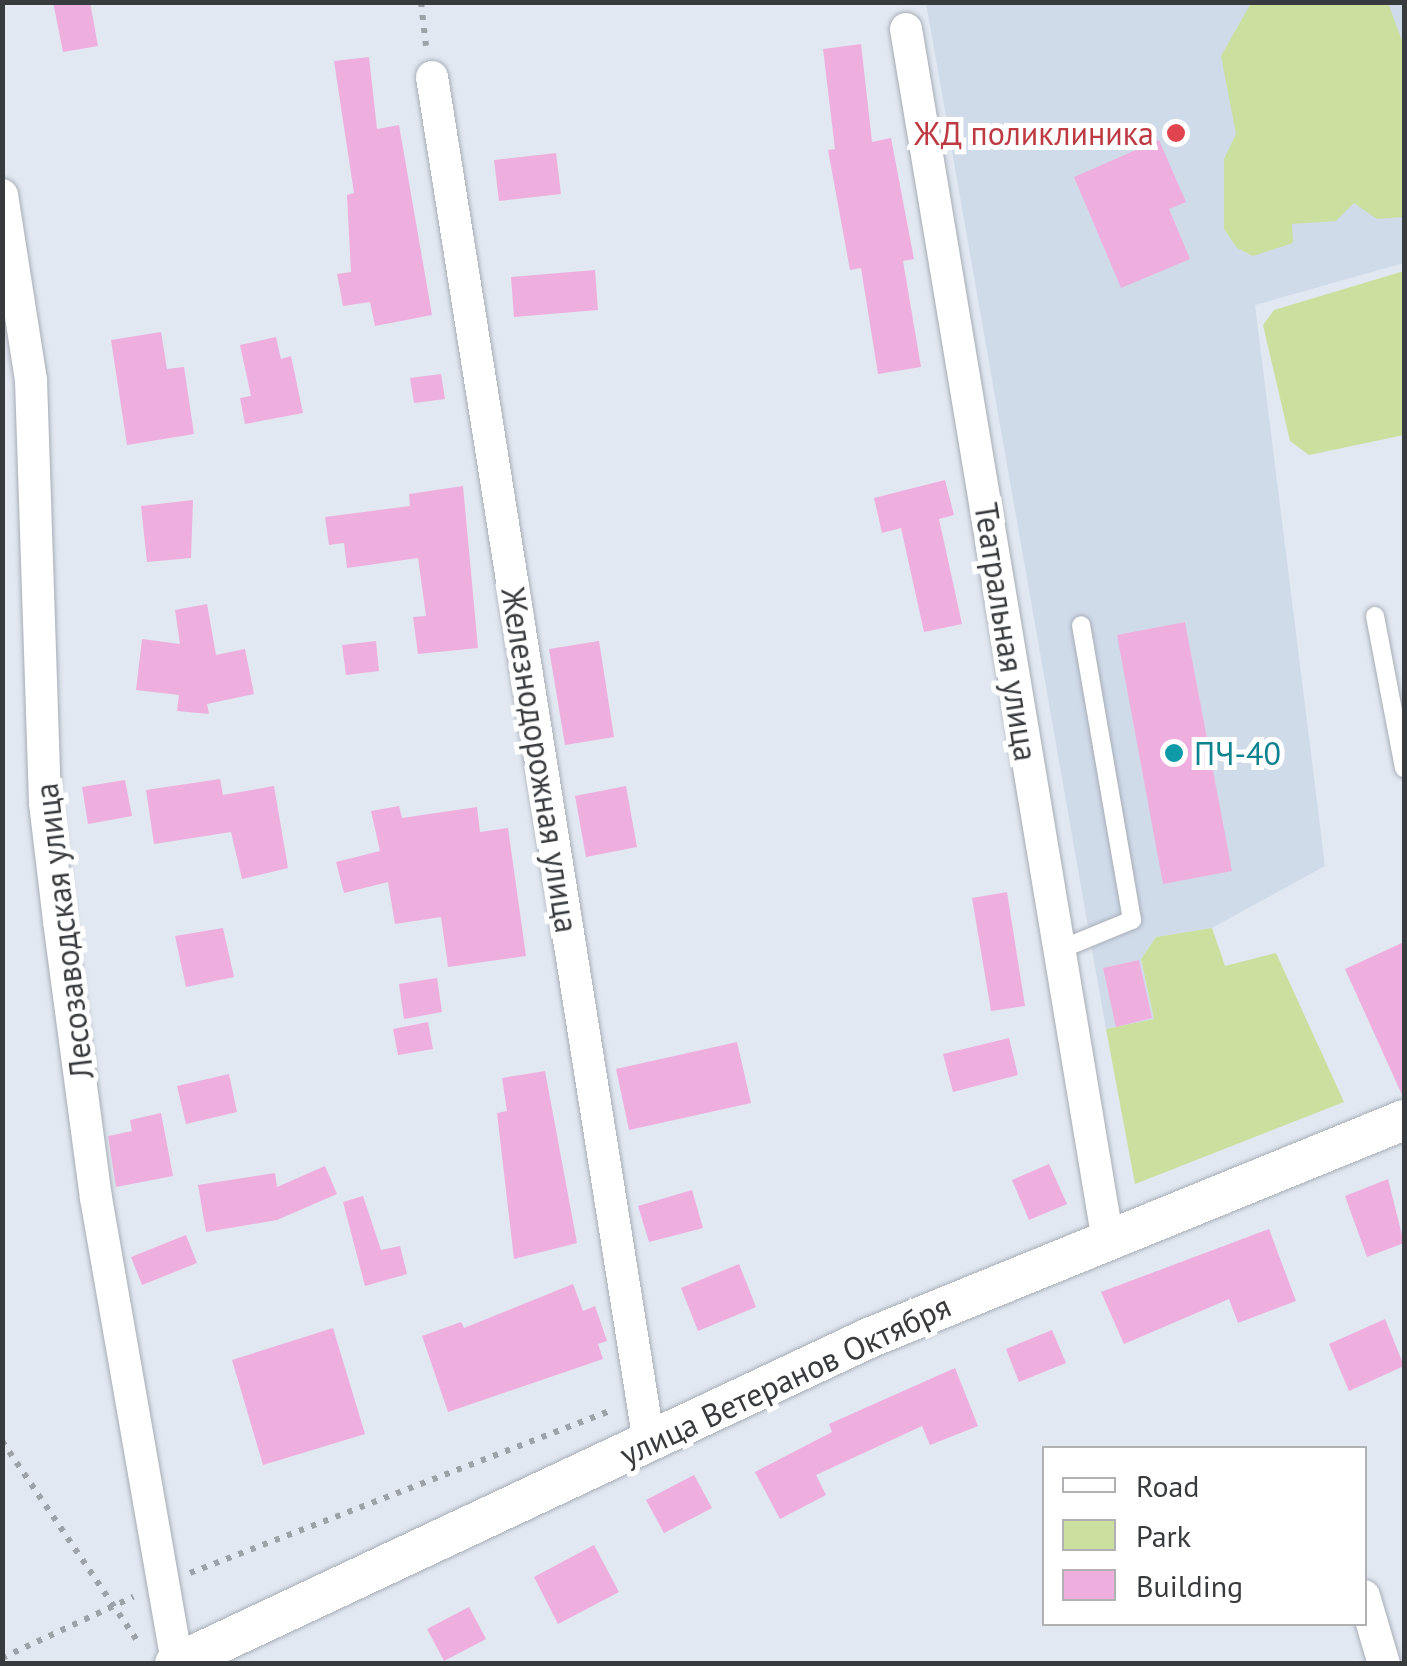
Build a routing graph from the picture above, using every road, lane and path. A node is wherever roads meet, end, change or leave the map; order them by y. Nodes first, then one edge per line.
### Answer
1 (421, 2) edge
2 (906, 29) dead end
3 (424, 39) dead end
4 (432, 77) dead end
5 (2, 195) edge
6 (1375, 616) dead end
7 (1081, 624) dead end
8 (1404, 768) edge
9 (1059, 950) junction
10 (1404, 1120) edge
11 (1107, 1235) junction
12 (642, 1399) junction
13 (2, 1440) edge
14 (649, 1443) junction
15 (161, 1584) junction
16 (115, 1605) junction
17 (1367, 1606) edge
18 (2, 1658) edge
19 (176, 1663) edge
20 (151, 1664) edge
21 (1384, 1664) edge

1 - 3 path
2 - 9 street, Театральная улица
4 - 12 street, Железнодорожная улица
5 - 15 street, Лесозаводская улица
6 - 8 lane
7 - 9 lane
9 - 11 street, Театральная улица
10 - 11 street, улица Ветеранов Октября
11 - 14 street, улица Ветеранов Октября
12 - 14 street, Железнодорожная улица
12 - 15 path
13 - 16 path
14 - 19 street, улица Ветеранов Октября
15 - 16 path
15 - 19 street, Лесозаводская улица
16 - 18 path
16 - 20 path
17 - 21 street

